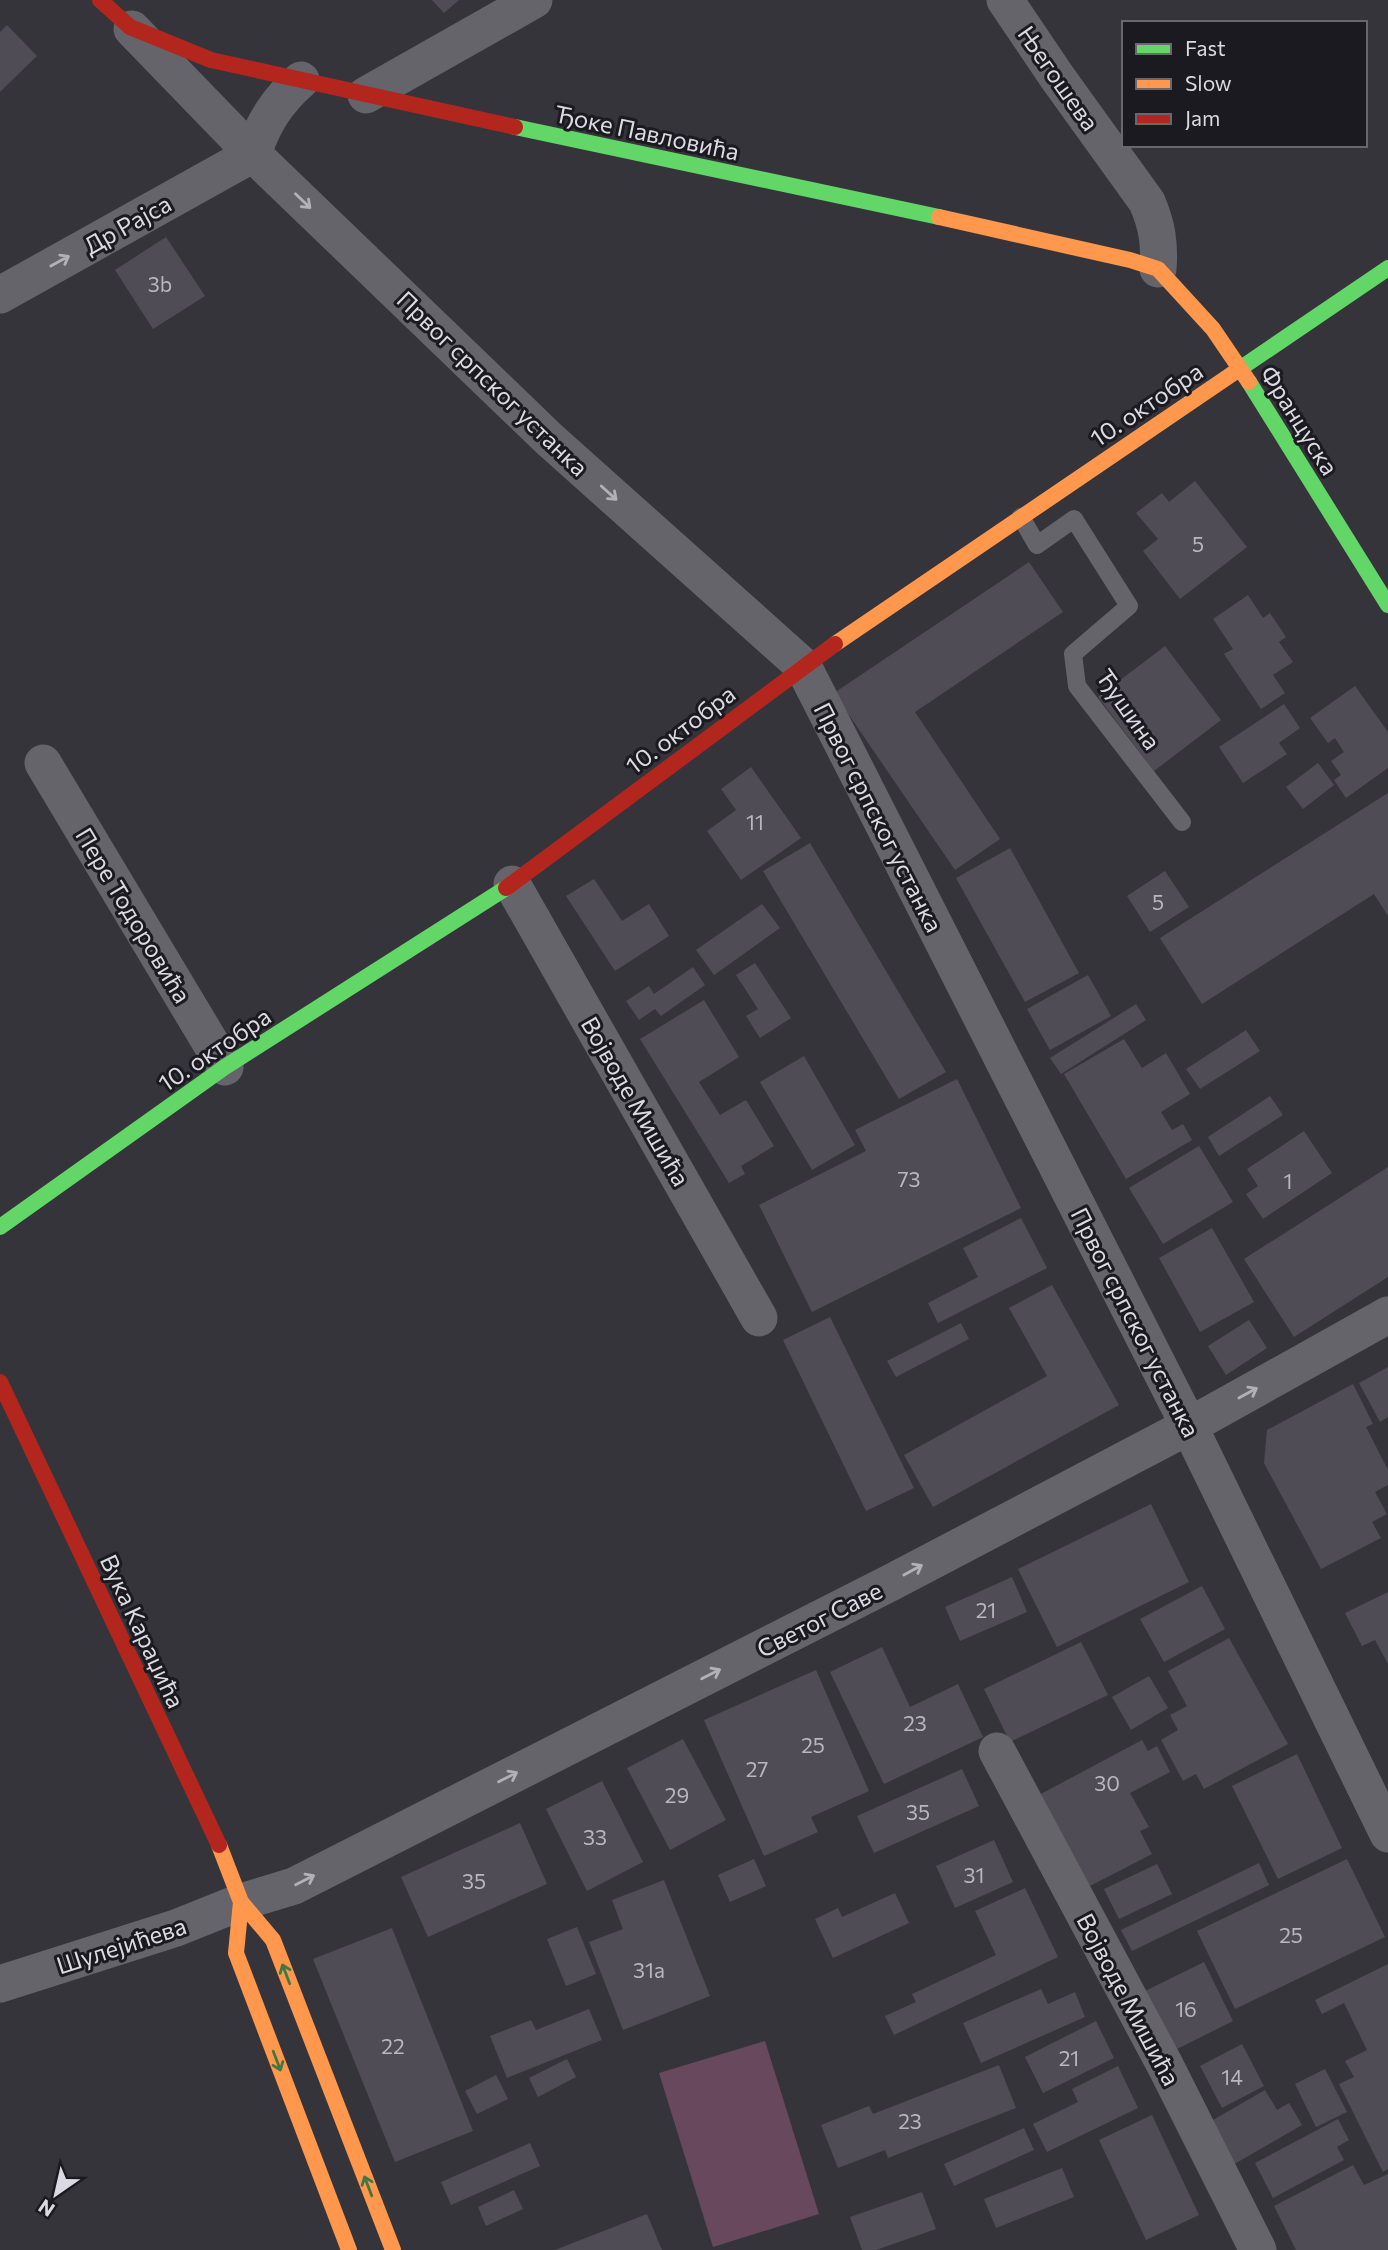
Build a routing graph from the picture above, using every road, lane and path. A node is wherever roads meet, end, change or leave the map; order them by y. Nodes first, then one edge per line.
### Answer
1 (100, 0) edge
2 (534, 0) edge
3 (1005, 0) edge
4 (130, 27) junction
5 (301, 80) junction
6 (366, 95) junction
7 (253, 154) junction
8 (1388, 268) edge
9 (1158, 269) junction
10 (0, 295) edge
11 (1240, 368) junction
12 (1021, 517) junction
13 (1388, 605) edge
14 (803, 666) junction
15 (43, 763) dead end
16 (1182, 822) dead end
17 (512, 884) junction
18 (225, 1067) junction
19 (0, 1227) edge
20 (1388, 1315) edge
21 (759, 1318) dead end
22 (0, 1382) edge
23 (1189, 1426) junction
24 (997, 1751) dead end
25 (1388, 1834) edge
26 (241, 1902) junction
27 (0, 1984) edge
28 (349, 2250) edge
29 (393, 2250) edge
30 (1258, 2250) edge

1 - 4 street, Првог српског устанка
2 - 6 street
3 - 9 street, Његошева
4 - 5 street, Ђоке Павловића
4 - 7 street, Првог српског устанка
5 - 6 street, Ђоке Павловића
5 - 7 street
6 - 9 street, Ђоке Павловића
10 -> 7 street, Др Рајса
7 -> 14 street, Првог српског устанка
8 - 11 street, 10. октобра
9 - 11 street, Француска
11 - 12 street, 10. октобра
11 - 13 street, Француска
12 - 14 street, 10. октобра
12 - 16 lane, Ђушина
14 - 17 street, 10. октобра
14 - 23 street, Првог српског устанка
15 - 18 street, Пере Тодоровића
17 - 18 street, 10. октобра
17 - 21 street, Војводе Мишића
18 - 19 street, 10. октобра
23 -> 20 street, Светог Саве
22 - 26 street, Вука Караџића
23 - 25 street, Првог српског устанка
26 -> 23 street, Светог Саве
24 - 30 street, Војводе Мишића
26 - 27 street, Шулејићева
26 -> 28 street, Вука Караџића
29 -> 26 street, Вука Караџића

